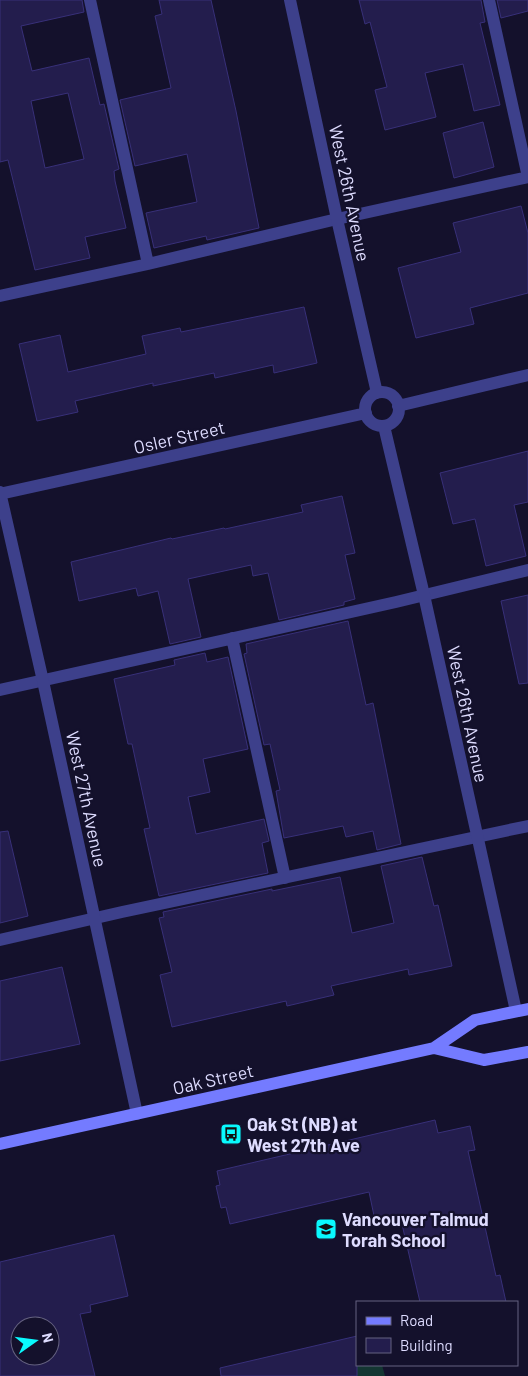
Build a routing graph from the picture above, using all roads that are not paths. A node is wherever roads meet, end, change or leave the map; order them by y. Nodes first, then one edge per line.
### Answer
1 (90, 0) edge
2 (290, 0) edge
3 (489, 0) edge
4 (528, 177) edge
5 (337, 219) junction
6 (148, 264) junction
7 (0, 296) edge
8 (528, 375) edge
9 (377, 393) junction
10 (398, 406) junction
11 (366, 413) junction
12 (384, 426) junction
13 (0, 494) edge
14 (528, 570) edge
15 (424, 595) junction
16 (232, 638) junction
17 (43, 680) junction
18 (0, 690) edge
19 (528, 826) edge
20 (477, 837) junction
21 (285, 878) junction
22 (94, 918) junction
23 (0, 940) edge
24 (522, 1010) edge
25 (434, 1048) junction
26 (527, 1056) edge
27 (137, 1114) junction
28 (0, 1144) edge

1 - 6 street
2 - 5 street, West 26th Avenue
3 - 4 street
4 - 5 street
5 - 6 street
5 - 9 street, West 26th Avenue
6 - 7 street
8 - 10 street
9 - 10 street
9 - 11 street
10 - 12 street
11 - 12 street
11 - 13 street, Osler Street
12 - 15 street, West 26th Avenue
13 - 17 street, West 27th Avenue
14 - 15 street
15 - 16 street
15 - 20 street, West 26th Avenue
16 - 17 street
16 - 21 street
17 - 18 street
17 - 22 street, West 27th Avenue
19 - 20 street
20 - 21 street
20 - 24 street, West 26th Avenue
21 - 22 street
22 - 23 street
22 - 27 street, West 27th Avenue
24 - 25 main road, Oak Street
25 - 26 main road, Oak Street
25 - 27 main road, Oak Street
27 - 28 main road, Oak Street

